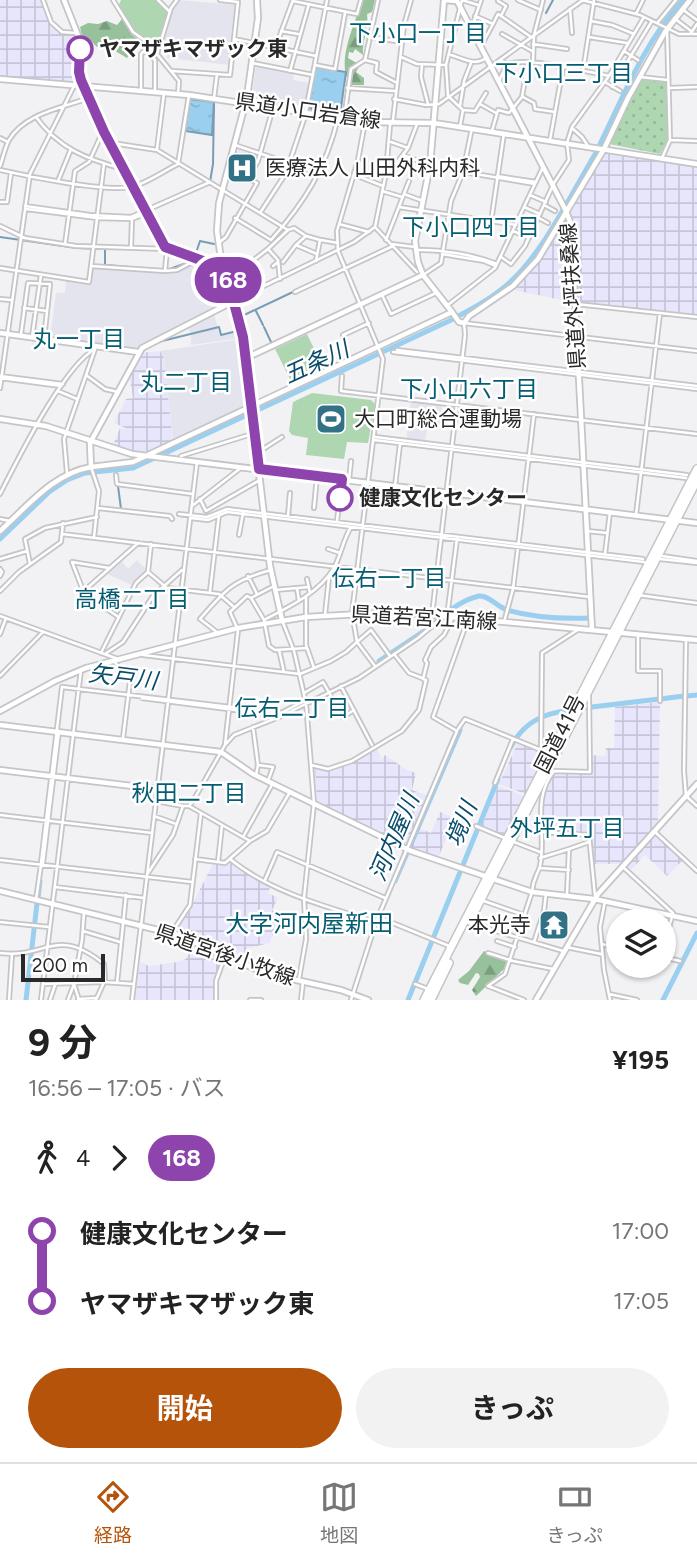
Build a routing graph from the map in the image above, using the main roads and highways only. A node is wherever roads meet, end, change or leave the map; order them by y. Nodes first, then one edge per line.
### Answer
1 (697, 469) edge
2 (697, 480) edge
3 (674, 519) junction
4 (616, 632) junction
5 (577, 708) junction
6 (509, 840) junction
7 (490, 877) junction
8 (424, 1000) edge
9 (430, 1000) edge

1 - 3 highway, 国道41号
2 - 3 highway, 国道41号
3 - 4 highway, 国道41号
3 - 4 highway, 国道41号
4 - 5 highway, 国道41号
4 - 5 highway, 国道41号
5 - 6 highway, 国道41号
5 - 6 highway, 国道41号
6 - 7 highway, 国道41号
7 - 8 highway, 国道41号
7 - 9 highway, 国道41号

